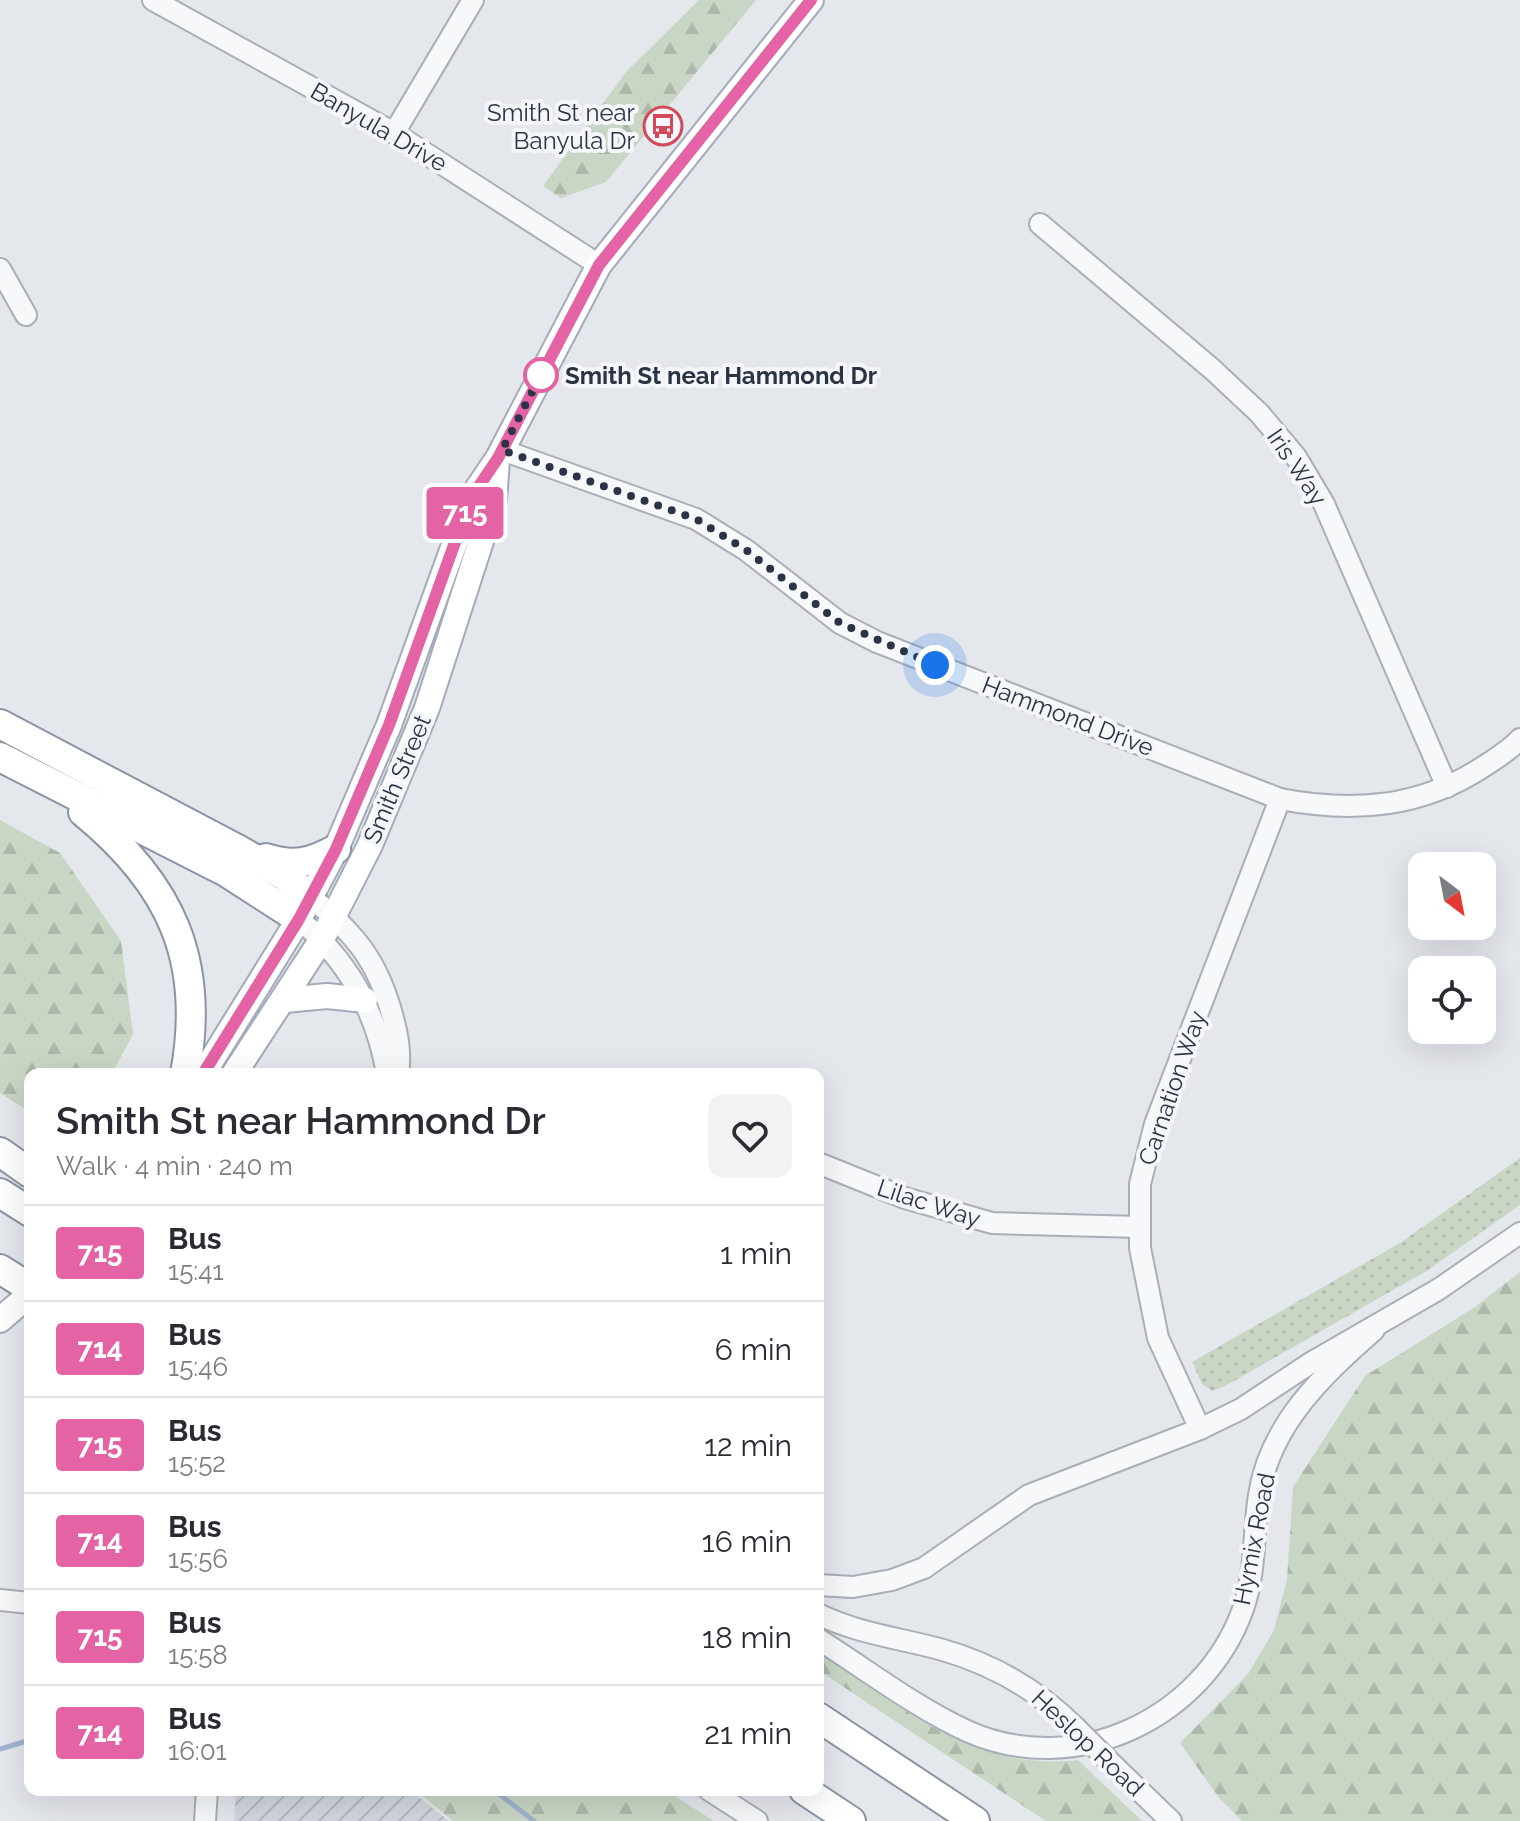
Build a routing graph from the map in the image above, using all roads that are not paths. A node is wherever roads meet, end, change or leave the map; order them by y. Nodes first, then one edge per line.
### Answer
1 (153, 0) edge
2 (473, 0) edge
3 (811, 0) edge
4 (394, 133) junction
5 (1040, 224) dead end
6 (599, 265) junction
7 (0, 269) edge
8 (26, 315) dead end
9 (500, 454) junction
10 (0, 724) edge
11 (1520, 739) edge
12 (0, 757) edge
13 (52, 786) junction
14 (1447, 787) junction
15 (1280, 799) junction
16 (336, 849) junction
17 (239, 850) junction
18 (305, 908) junction
19 (334, 916) junction
20 (322, 939) junction
21 (285, 1000) junction
22 (365, 1000) junction
23 (186, 1068) edge
24 (207, 1068) edge
25 (238, 1068) edge
26 (385, 1068) edge
27 (398, 1068) edge
28 (0, 1152) edge
29 (824, 1165) edge
30 (24, 1169) edge
31 (0, 1193) edge
32 (24, 1208) edge
33 (1140, 1227) junction
34 (1520, 1233) edge
35 (0, 1269) edge
36 (24, 1287) edge
37 (24, 1297) edge
38 (0, 1320) edge
39 (1374, 1330) junction
40 (1200, 1429) junction
41 (824, 1585) edge
42 (0, 1600) edge
43 (24, 1602) edge
44 (824, 1616) edge
45 (824, 1643) edge
46 (824, 1721) edge
47 (207, 1796) edge
48 (718, 1796) edge
49 (813, 1796) edge
50 (205, 1821) edge
51 (757, 1821) edge
52 (851, 1821) edge
53 (975, 1821) edge
54 (1171, 1821) edge

1 - 4 street, Banyula Drive
2 - 4 street
3 - 6 main road, Smith Street
4 - 6 street, Banyula Drive
5 - 14 street, Iris Way
6 - 9 main road, Smith Street
7 - 8 street
9 - 15 street, Hammond Drive
9 - 16 main road, Smith Street
9 - 19 main road, Smith Street
10 - 17 highway
11 - 14 street, Hammond Drive
12 - 13 highway
13 - 18 highway
13 - 23 highway
14 - 15 street, Hammond Drive
15 - 33 street, Carnation Way
16 - 17 highway
16 - 18 main road, Smith Street
17 - 18 highway
18 - 19 street
18 - 20 street
18 - 24 main road, Smith Street
19 - 20 main road, Smith Street
19 - 27 street
20 - 21 main road, Smith Street
20 - 22 street
21 - 22 main road
21 - 25 main road, Smith Street
22 - 26 street
28 - 30 highway
29 - 33 street, Lilac Way
31 - 32 highway
33 - 40 street, Carnation Way
34 - 39 street, Hymix Road
35 - 36 highway
37 - 38 main road
39 - 40 street, Hymix Road
39 - 45 street, Hymix Road
40 - 41 street, Hymix Road
42 - 43 street
44 - 54 street, Heslop Road, bridge
46 - 53 highway
47 - 50 street
48 - 51 street
49 - 52 highway

